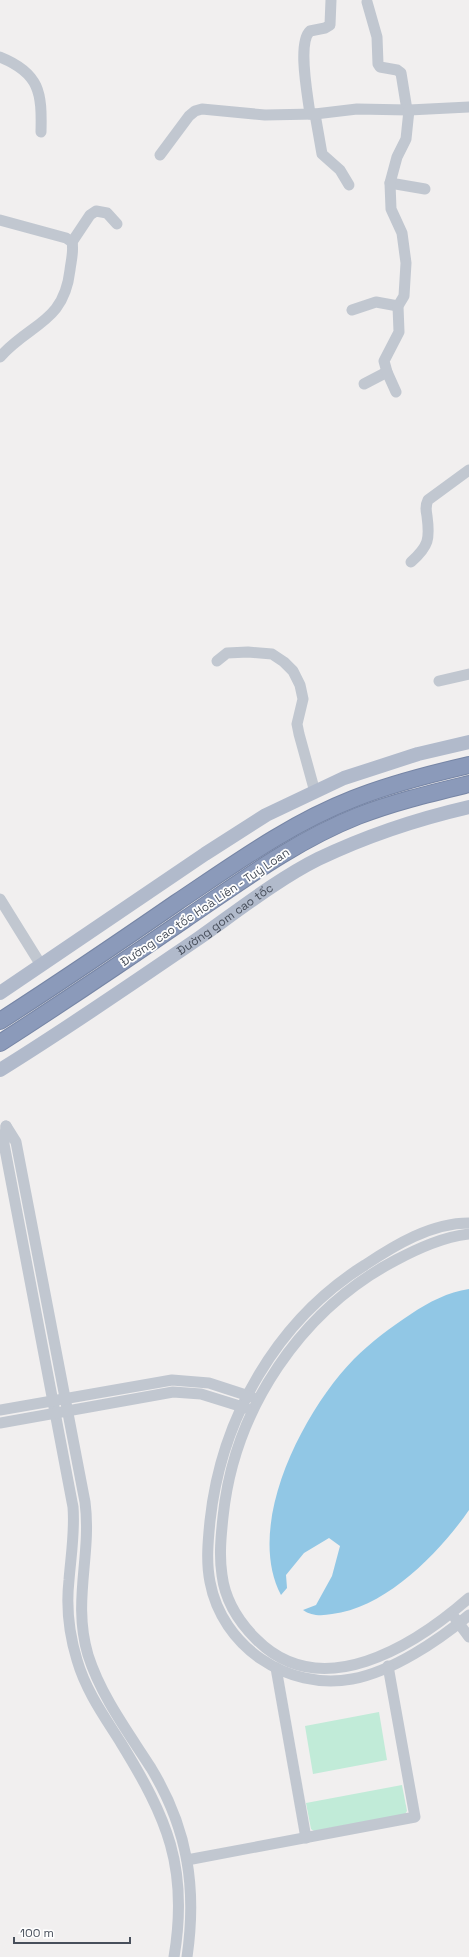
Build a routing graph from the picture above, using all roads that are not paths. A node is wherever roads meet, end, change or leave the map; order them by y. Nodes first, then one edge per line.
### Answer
1 (331, 0) edge
2 (367, 2) dead end
3 (0, 57) edge
4 (469, 107) edge
5 (408, 110) junction
6 (313, 114) junction
7 (41, 132) dead end
8 (160, 154) dead end
9 (390, 183) junction
10 (349, 185) dead end
11 (425, 189) dead end
12 (0, 220) edge
13 (117, 224) dead end
14 (72, 242) junction
15 (398, 306) junction
16 (352, 310) dead end
17 (0, 357) edge
18 (387, 372) junction
19 (364, 384) dead end
20 (396, 392) dead end
21 (469, 470) edge
22 (411, 562) dead end
23 (217, 661) dead end
24 (469, 674) edge
25 (439, 681) dead end
26 (469, 742) edge
27 (469, 765) edge
28 (469, 784) edge
29 (316, 792) junction
30 (469, 807) edge
31 (0, 899) edge
32 (41, 965) junction
33 (0, 993) edge
34 (0, 1021) edge
35 (0, 1043) edge
36 (0, 1070) edge
37 (469, 1223) edge
38 (469, 1234) edge
39 (356, 1270) junction
40 (363, 1280) junction
41 (246, 1395) junction
42 (64, 1398) junction
43 (52, 1400) junction
44 (258, 1400) junction
45 (241, 1406) junction
46 (0, 1410) edge
47 (66, 1410) junction
48 (253, 1411) junction
49 (54, 1412) junction
50 (0, 1422) edge
51 (469, 1598) edge
52 (455, 1610) junction
53 (466, 1618) edge
54 (469, 1637) edge
55 (388, 1666) junction
56 (276, 1668) junction
57 (306, 1838) junction
58 (187, 1860) junction
59 (174, 1957) edge
60 (186, 1957) edge

1 - 6 street
2 - 5 street
3 - 7 street
4 - 5 street
5 - 6 street
5 - 9 street
6 - 8 street
6 - 10 street
9 - 11 street
9 - 15 street
12 - 14 street
13 - 14 street
14 - 17 street
15 - 16 street
15 - 18 street
18 - 19 street
18 - 20 street
21 - 22 street
23 - 29 street
24 - 25 street
26 - 29 main road
27 - 34 highway, Đường cao tốc Hoà Liên - Tuý Loan
28 - 35 highway, Đường cao tốc Hoà Liên - Tuý Loan
29 - 32 main road
30 - 36 main road, Đường gom cao tốc
31 - 32 street
32 - 33 main road
37 - 39 street
38 - 40 street
39 - 40 street
39 - 41 street
40 - 44 street
41 - 42 street
41 - 44 street
41 - 45 street
42 - 43 street
42 - 43 street
42 - 47 street
43 - 46 street
43 - 49 street
44 - 48 street
45 - 47 street
45 - 48 street
45 - 56 street
47 - 49 street
47 - 58 street
48 - 52 street
49 - 50 street
49 - 59 street
51 - 52 street
52 - 53 street
53 - 54 street
53 - 55 street
55 - 56 street
55 - 57 street
56 - 57 street
57 - 58 street
58 - 60 street

